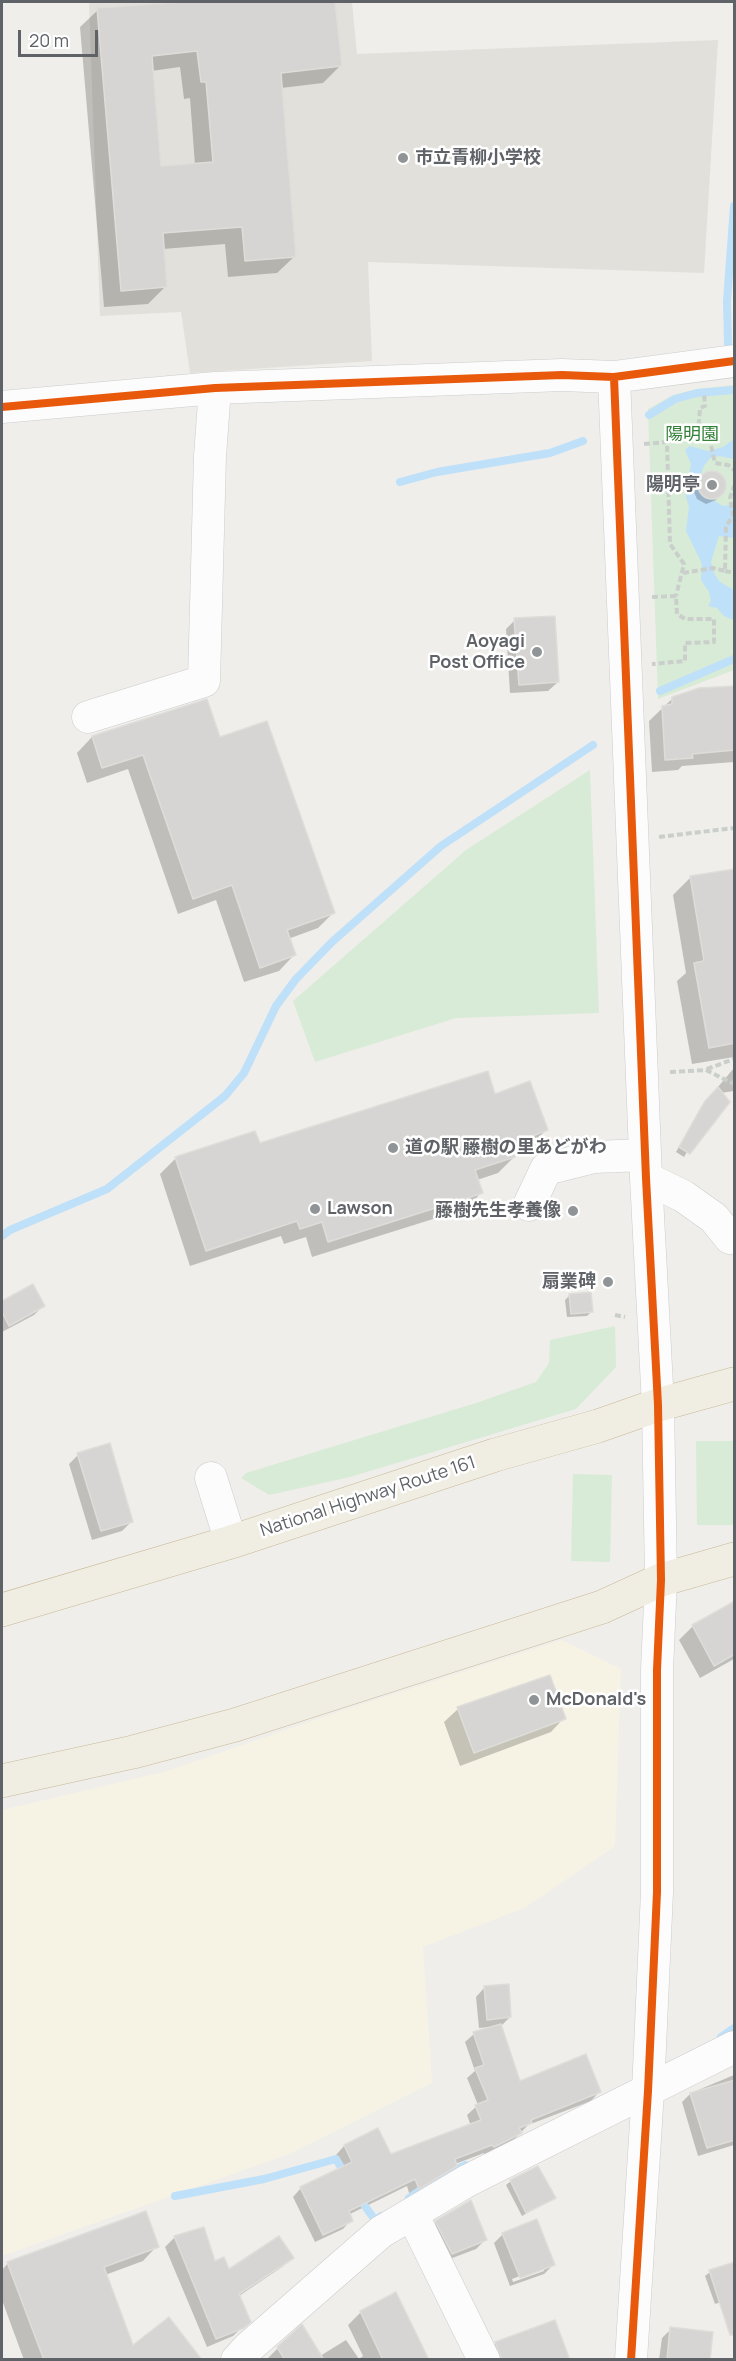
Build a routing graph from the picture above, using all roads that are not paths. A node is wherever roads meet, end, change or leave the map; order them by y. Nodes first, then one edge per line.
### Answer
1 (735, 361) edge
2 (614, 377) junction
3 (215, 388) junction
4 (2, 407) edge
5 (88, 717) dead end
6 (645, 1167) junction
7 (529, 1205) dead end
8 (730, 1238) dead end
9 (735, 1384) edge
10 (658, 1405) junction
11 (211, 1478) dead end
12 (231, 1542) junction
13 (735, 1559) edge
14 (661, 1580) junction
15 (2, 1610) edge
16 (2, 1781) edge
17 (735, 2047) edge
18 (648, 2091) junction
19 (412, 2214) junction
20 (237, 2360) edge
21 (484, 2360) edge
22 (631, 2360) edge

1 - 2 street
2 - 3 street
2 - 6 street
3 - 4 street
3 - 5 street
6 - 7 street
6 - 8 street
6 - 10 street
9 - 10 highway, National Highway Route 161
10 - 12 highway, National Highway Route 161
10 - 14 street
11 - 12 street
12 - 15 highway, National Highway Route 161
13 - 14 highway
14 - 16 highway
14 - 18 street
17 - 18 street
18 - 19 street
18 - 22 street
19 - 20 street
19 - 21 street

